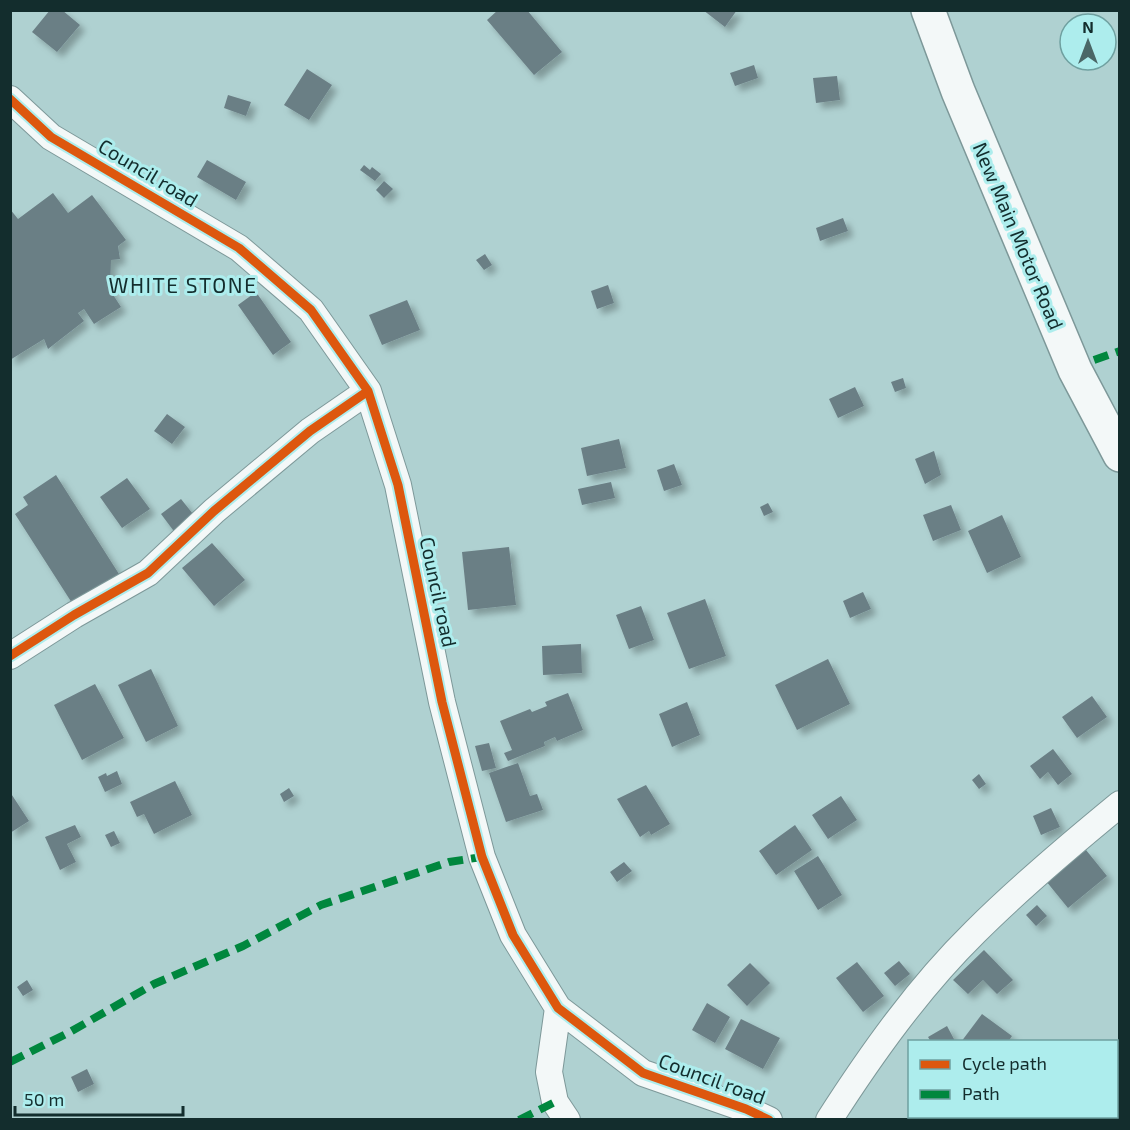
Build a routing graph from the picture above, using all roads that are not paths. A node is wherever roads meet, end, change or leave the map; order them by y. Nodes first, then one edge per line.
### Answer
1 (928, 10) edge
2 (952, 10) edge
3 (10, 99) edge
4 (368, 391) junction
5 (1119, 408) edge
6 (1119, 455) edge
7 (10, 656) edge
8 (1119, 804) edge
9 (558, 1008) junction
10 (567, 1119) edge
11 (769, 1119) edge
12 (829, 1119) edge

1 - 6 highway, New Main Motor Road
2 - 5 highway, New Main Motor Road
3 - 4 street, Council road
4 - 7 street
4 - 9 street, Council road
8 - 12 street
9 - 10 street
9 - 11 street, Council road

